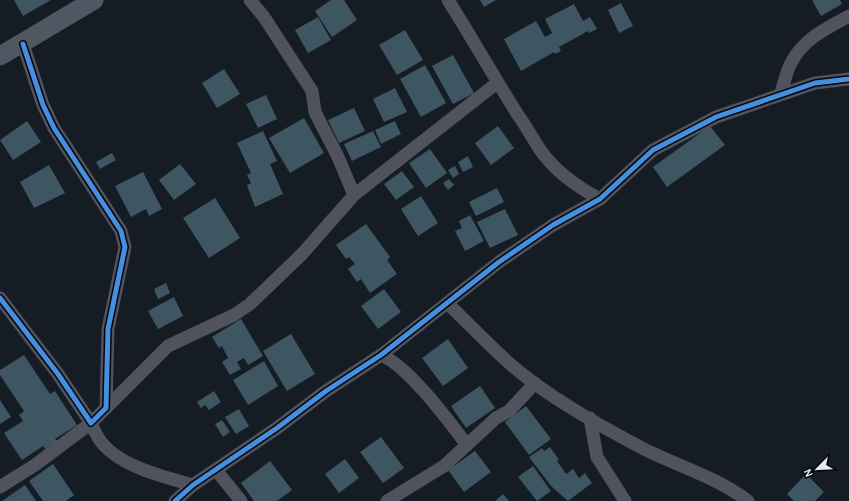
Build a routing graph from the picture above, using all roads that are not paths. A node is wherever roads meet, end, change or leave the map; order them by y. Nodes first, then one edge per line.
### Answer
1 (94, 0) edge
2 (250, 0) edge
3 (448, 0) edge
4 (849, 16) edge
5 (23, 44) junction
6 (0, 56) edge
7 (849, 79) edge
8 (497, 83) junction
9 (780, 95) junction
10 (354, 195) junction
11 (600, 199) junction
12 (0, 298) edge
13 (448, 304) junction
14 (381, 355) junction
15 (535, 383) junction
16 (106, 408) junction
17 (590, 418) junction
18 (91, 423) junction
19 (467, 445) junction
20 (216, 470) junction
21 (193, 485) junction
22 (0, 487) edge
23 (175, 501) edge
24 (241, 501) edge
25 (387, 501) edge
26 (625, 501) edge
27 (748, 501) edge

1 - 5 street
2 - 10 street
3 - 8 street
4 - 9 street
5 - 6 street
5 - 16 street
7 - 9 street
8 - 10 street
8 - 11 street
9 - 11 street
10 - 16 street
11 - 13 street
12 - 18 street
13 - 14 street
13 - 15 street
14 - 19 street
14 - 20 street
15 - 17 street
15 - 19 street
16 - 18 street
17 - 26 street
17 - 27 street
18 - 21 street
18 - 22 street
19 - 25 street
20 - 21 street
20 - 24 street
21 - 23 street

